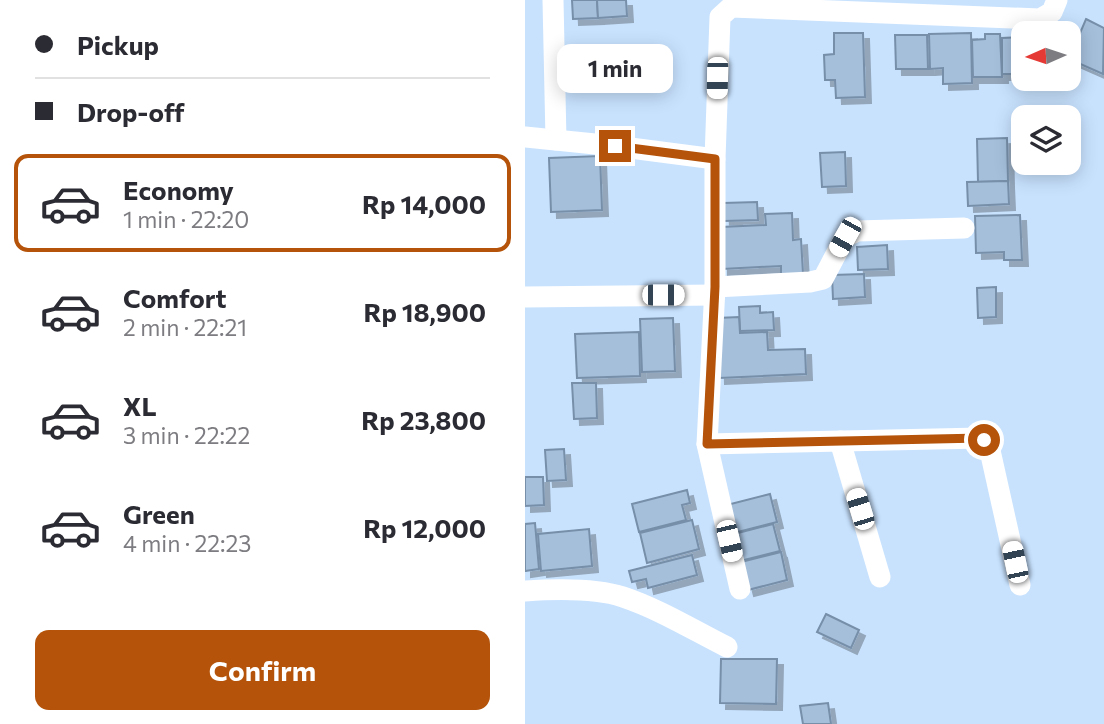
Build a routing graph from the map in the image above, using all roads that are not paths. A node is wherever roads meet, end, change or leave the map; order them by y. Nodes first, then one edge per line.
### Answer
1 (554, 0) edge
2 (1057, 0) edge
3 (525, 137) edge
4 (556, 140) junction
5 (715, 159) junction
6 (964, 228) dead end
7 (715, 291) junction
8 (525, 297) edge
9 (840, 441) junction
10 (707, 444) junction
11 (880, 577) dead end
12 (1020, 585) dead end
13 (740, 589) dead end
14 (525, 591) edge
15 (727, 647) dead end

1 - 4 street
2 - 5 street
3 - 4 street
4 - 5 street
5 - 7 street
6 - 7 street
7 - 8 street
7 - 10 street
9 - 10 street
9 - 11 street
9 - 12 street
10 - 13 street
14 - 15 street

